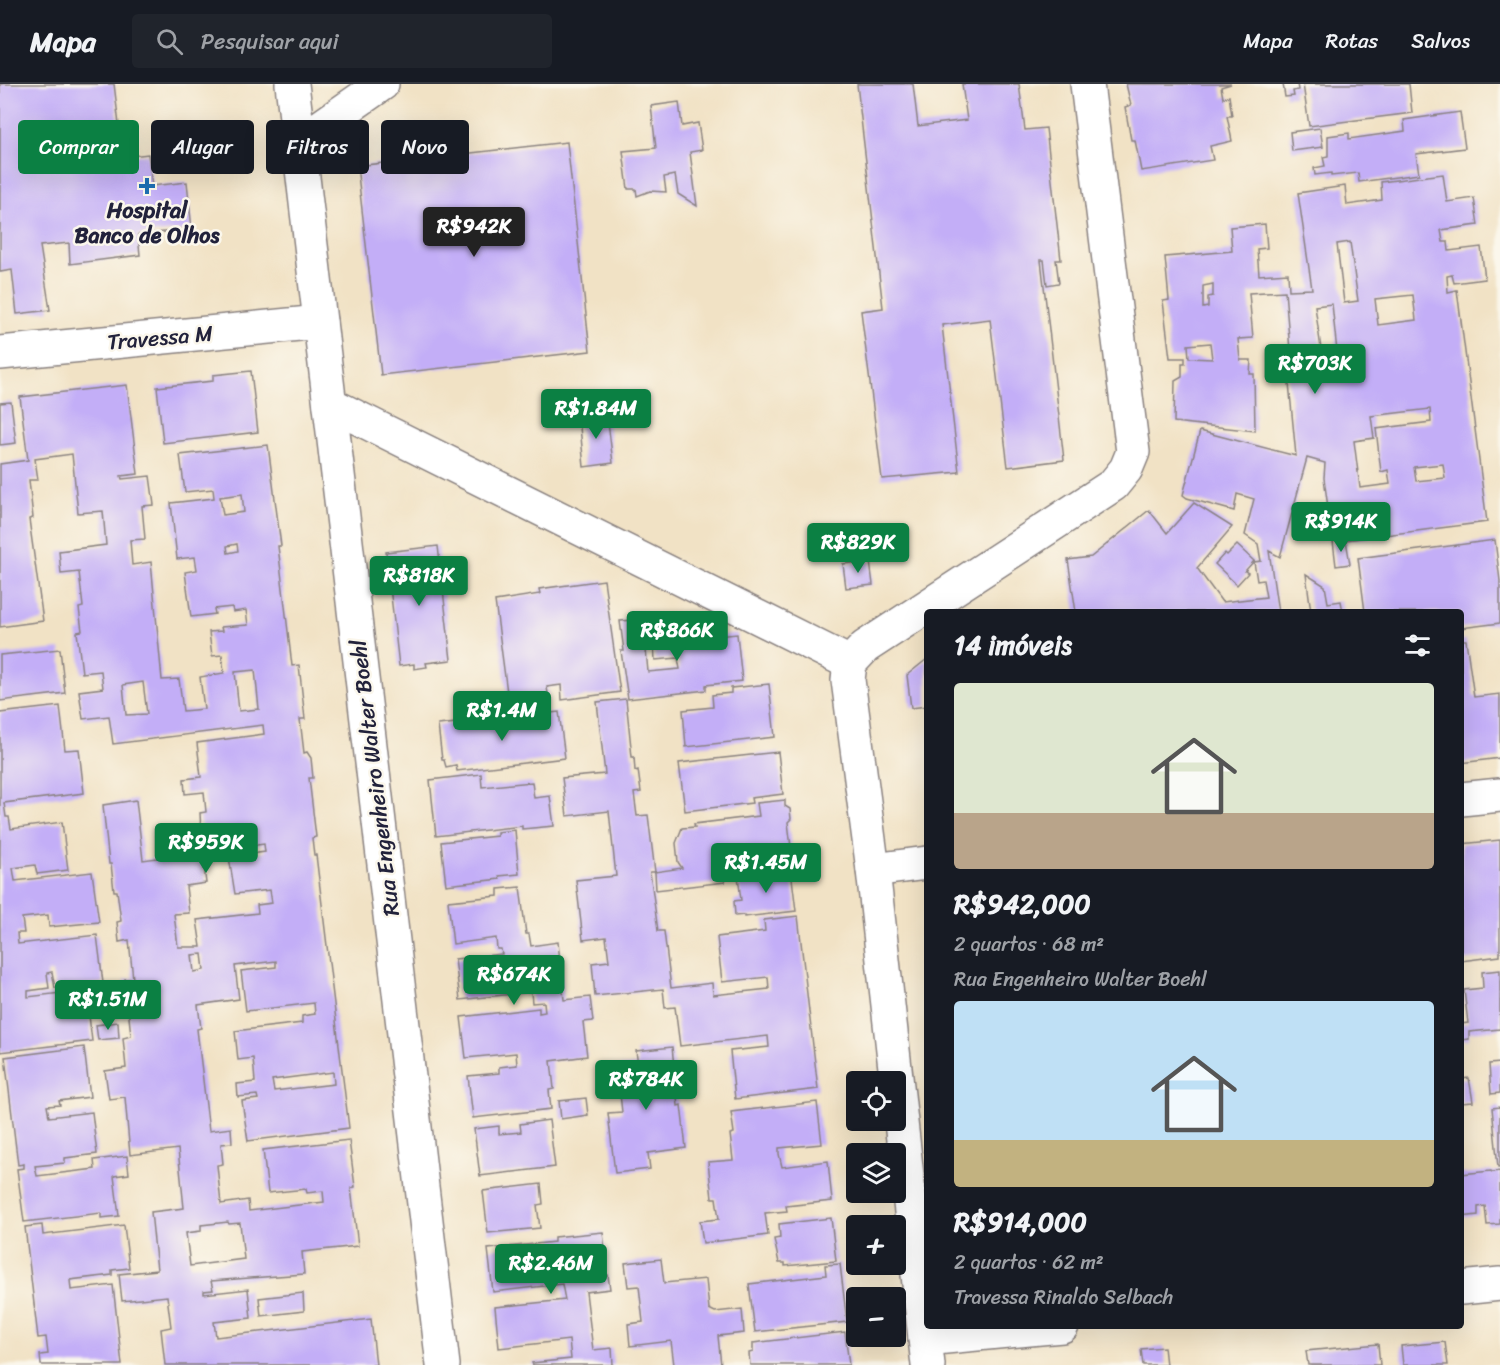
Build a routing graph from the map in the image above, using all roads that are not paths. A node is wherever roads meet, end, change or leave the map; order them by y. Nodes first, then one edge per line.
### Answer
1 (292, 84) edge
2 (382, 84) edge
3 (1087, 84) edge
4 (296, 120) edge
5 (330, 120) edge
6 (303, 174) edge
7 (320, 322) junction
8 (0, 353) edge
9 (330, 404) junction
10 (850, 663) junction
11 (1500, 795) edge
12 (1464, 799) edge
13 (924, 863) edge
14 (873, 870) junction
15 (1500, 1284) edge
16 (1464, 1288) edge
17 (1046, 1329) edge
18 (926, 1352) edge
19 (443, 1365) edge

1 - 4 street, Rua Engenheiro Walter Boehl
2 - 5 street
3 - 10 street
6 - 7 street, Rua Engenheiro Walter Boehl
7 - 8 street, Travessa M
7 - 9 street, Rua Engenheiro Walter Boehl
9 - 10 street
9 - 19 street, Rua Engenheiro Walter Boehl
10 - 14 street
11 - 12 street
13 - 14 street
14 - 18 street
15 - 16 street
17 - 18 street

